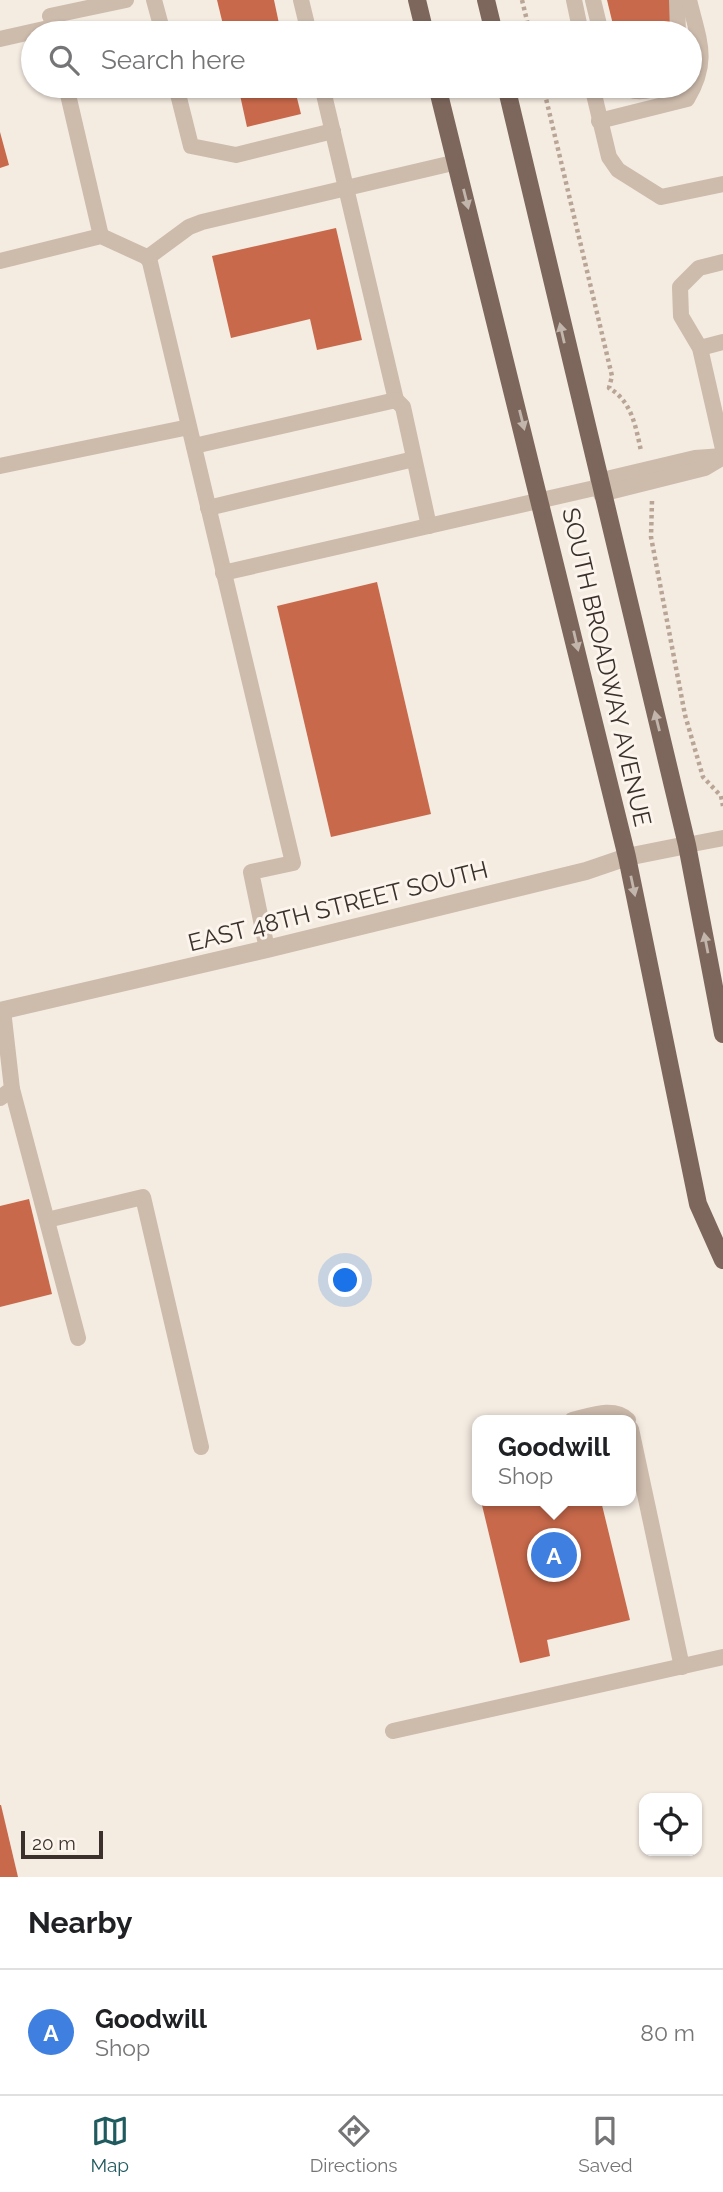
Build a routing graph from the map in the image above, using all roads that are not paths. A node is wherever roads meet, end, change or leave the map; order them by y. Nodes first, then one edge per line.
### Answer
1 (126, 0) edge
2 (154, 0) edge
3 (301, 0) edge
4 (417, 0) edge
5 (486, 0) edge
6 (574, 0) edge
7 (593, 0) edge
8 (677, 0) edge
9 (689, 0) edge
10 (51, 19) edge
11 (160, 21) edge
12 (306, 21) edge
13 (422, 21) edge
14 (491, 21) edge
15 (578, 21) edge
16 (598, 21) edge
17 (678, 21) edge
18 (694, 21) edge
19 (21, 31) edge
20 (0, 39) edge
21 (69, 98) edge
22 (179, 98) edge
23 (325, 98) edge
24 (440, 98) edge
25 (509, 98) edge
26 (594, 98) edge
27 (688, 98) edge
28 (599, 121) junction
29 (333, 131) junction
30 (457, 162) junction
31 (723, 184) edge
32 (347, 188) junction
33 (101, 236) junction
34 (147, 258) junction
35 (0, 261) edge
36 (723, 262) edge
37 (723, 342) edge
38 (699, 348) junction
39 (718, 398) edge
40 (396, 400) junction
41 (189, 427) junction
42 (194, 446) junction
43 (723, 449) edge
44 (723, 456) edge
45 (414, 459) junction
46 (0, 467) edge
47 (600, 487) junction
48 (542, 500) junction
49 (208, 508) junction
50 (429, 526) junction
51 (223, 573) junction
52 (723, 838) edge
53 (687, 845) junction
54 (627, 857) junction
55 (267, 949) junction
56 (1, 1010) edge
57 (723, 1034) edge
58 (6, 1094) edge
59 (47, 1220) junction
60 (723, 1260) edge
61 (78, 1338) dead end
62 (595, 1415) edge
63 (620, 1415) edge
64 (201, 1447) dead end
65 (636, 1452) edge
66 (723, 1657) edge
67 (682, 1667) junction
68 (393, 1731) dead end

1 - 10 lane
2 - 11 lane
3 - 12 lane
4 - 13 main road
5 - 14 main road
6 - 15 lane
7 - 16 lane
8 - 17 lane
9 - 18 lane
19 - 20 lane
21 - 33 lane
22 - 29 lane
23 - 29 lane
24 - 30 main road, SOUTH BROADWAY AVENUE
47 -> 25 main road, SOUTH BROADWAY AVENUE
26 - 28 lane
27 - 28 lane
28 - 31 lane
29 - 32 lane
30 - 32 lane
30 -> 48 main road, SOUTH BROADWAY AVENUE
32 - 34 lane
32 - 40 lane
33 - 34 lane
33 - 35 lane
34 - 41 lane
36 - 38 lane
37 - 38 lane
38 - 39 lane
39 - 43 lane
40 - 42 lane
40 - 45 lane
41 - 42 lane
41 - 46 lane
42 - 49 lane
44 - 47 lane
45 - 49 lane
45 - 50 lane
47 - 48 lane
53 -> 47 main road, SOUTH BROADWAY AVENUE
48 - 50 lane
48 -> 54 main road, SOUTH BROADWAY AVENUE
49 - 51 lane
50 - 51 lane
51 - 55 lane
52 - 53 lane
53 - 54 street, EAST 48TH STREET SOUTH
57 -> 53 main road, SOUTH BROADWAY AVENUE
54 - 55 street, EAST 48TH STREET SOUTH
54 -> 60 main road, SOUTH BROADWAY AVENUE
55 - 56 street, EAST 48TH STREET SOUTH
56 - 58 lane
58 - 59 lane
59 - 61 lane
59 - 64 lane
62 - 63 lane
65 - 67 lane
66 - 67 lane
67 - 68 lane

